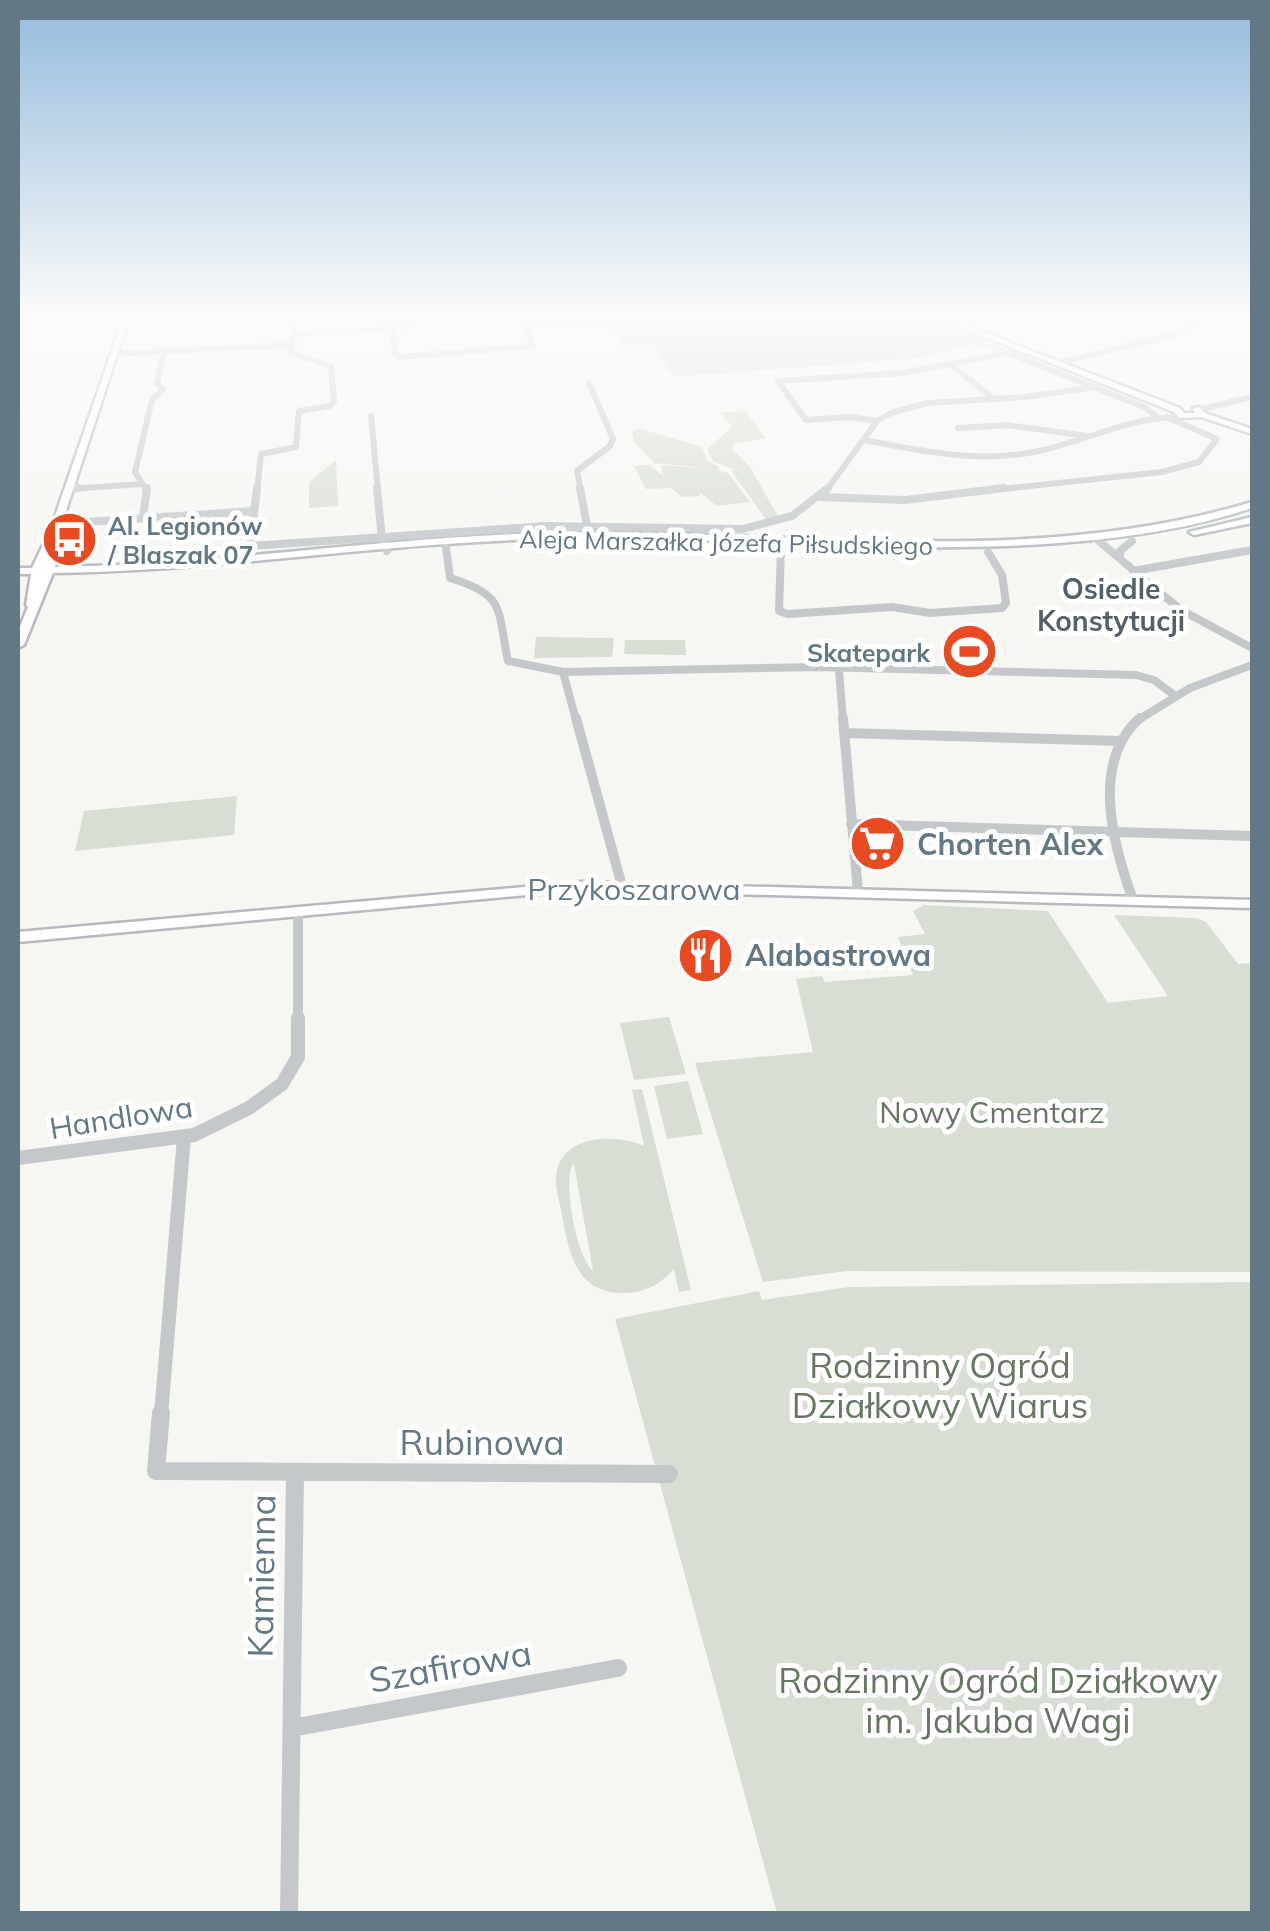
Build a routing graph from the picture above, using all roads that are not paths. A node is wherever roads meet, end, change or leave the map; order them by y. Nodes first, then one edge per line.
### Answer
1 (97, 405) edge
2 (151, 405) edge
3 (328, 405) edge
4 (599, 405) edge
5 (795, 405) edge
6 (917, 405) edge
7 (1133, 405) edge
8 (1159, 405) edge
9 (1162, 405) edge
10 (1223, 405) edge
11 (1177, 413) junction
12 (1202, 414) junction
13 (371, 416) dead end
14 (1156, 416) junction
15 (878, 421) junction
16 (958, 428) dead end
17 (1252, 432) edge
18 (1091, 436) junction
19 (864, 440) junction
20 (1252, 444) edge
21 (142, 484) junction
22 (69, 489) junction
23 (821, 497) junction
24 (1252, 504) edge
25 (254, 511) junction
26 (144, 518) junction
27 (1252, 520) edge
28 (56, 526) junction
29 (585, 536) junction
30 (1097, 541) junction
31 (1132, 541) junction
32 (384, 544) junction
33 (446, 546) junction
34 (781, 548) junction
35 (1252, 550) edge
36 (251, 551) junction
37 (988, 552) junction
38 (1120, 558) junction
39 (1134, 571) junction
40 (18, 574) edge
41 (35, 575) junction
42 (49, 575) junction
43 (31, 605) junction
44 (18, 644) edge
45 (1252, 648) edge
46 (1252, 665) edge
47 (839, 670) junction
48 (563, 672) junction
49 (1174, 695) junction
50 (844, 734) junction
51 (1121, 741) junction
52 (852, 824) junction
53 (1116, 832) junction
54 (1252, 836) edge
55 (622, 886) junction
56 (858, 892) junction
57 (1132, 900) junction
58 (1252, 904) edge
59 (298, 911) junction
60 (18, 937) edge
61 (184, 1137) junction
62 (18, 1158) edge
63 (295, 1472) junction
64 (669, 1474) dead end
65 (618, 1668) dead end
66 (292, 1728) junction
67 (290, 1914) edge

1 - 22 street
2 - 21 street
3 - 25 street
4 - 29 street
5 - 15 street
6 - 15 street
7 - 14 street
8 - 11 street
9 - 11 street
10 - 12 street
11 - 12 street
11 - 14 street
11 - 23 street
12 - 17 street
12 - 20 street
13 - 32 street
14 - 18 street
15 - 19 street
16 - 18 street
18 - 19 street
19 - 23 street
21 - 22 street
21 - 26 street
22 - 28 street
23 - 29 street
24 - 30 street, Aleja Marszałka Józefa Piłsudskiego
25 - 26 street
25 - 36 street
26 - 28 street
27 - 31 street, Aleja Marszałka Józefa Piłsudskiego
28 - 41 street
28 - 42 street
29 - 30 street, Aleja Marszałka Józefa Piłsudskiego
29 - 32 street, Aleja Marszałka Józefa Piłsudskiego
29 - 33 street, Aleja Marszałka Józefa Piłsudskiego
29 - 34 street, Aleja Marszałka Józefa Piłsudskiego
30 - 31 street, Aleja Marszałka Józefa Piłsudskiego
30 - 37 street, Aleja Marszałka Józefa Piłsudskiego
30 - 38 street
31 - 38 street
32 - 33 street, Aleja Marszałka Józefa Piłsudskiego
32 - 36 street, Aleja Marszałka Józefa Piłsudskiego
32 - 42 street, Aleja Marszałka Józefa Piłsudskiego
33 - 48 street
34 - 37 street, Aleja Marszałka Józefa Piłsudskiego
34 - 37 street
35 - 39 street
36 - 42 street, Aleja Marszałka Józefa Piłsudskiego
38 - 39 street
39 - 45 street
40 - 41 street, Aleja Marszałka Józefa Piłsudskiego
41 - 42 street, Aleja Marszałka Józefa Piłsudskiego
41 - 43 street
42 - 43 street
43 - 44 street
46 - 49 street
47 - 48 street
47 - 49 street
47 - 50 street
48 - 55 street
49 - 51 street
50 - 51 street
50 - 52 street
51 - 53 street
52 - 53 street
52 - 56 street
53 - 54 street
53 - 57 street
55 - 56 street, Przykoszarowa
55 - 59 street, Przykoszarowa
56 - 57 street, Przykoszarowa
57 - 58 street, Przykoszarowa
59 - 60 street, Przykoszarowa
59 - 61 street, Handlowa
61 - 62 street, Handlowa
61 - 63 street, Kamienna
63 - 64 street, Rubinowa
63 - 66 street, Kamienna
65 - 66 street, Szafirowa
66 - 67 street, Kamienna

